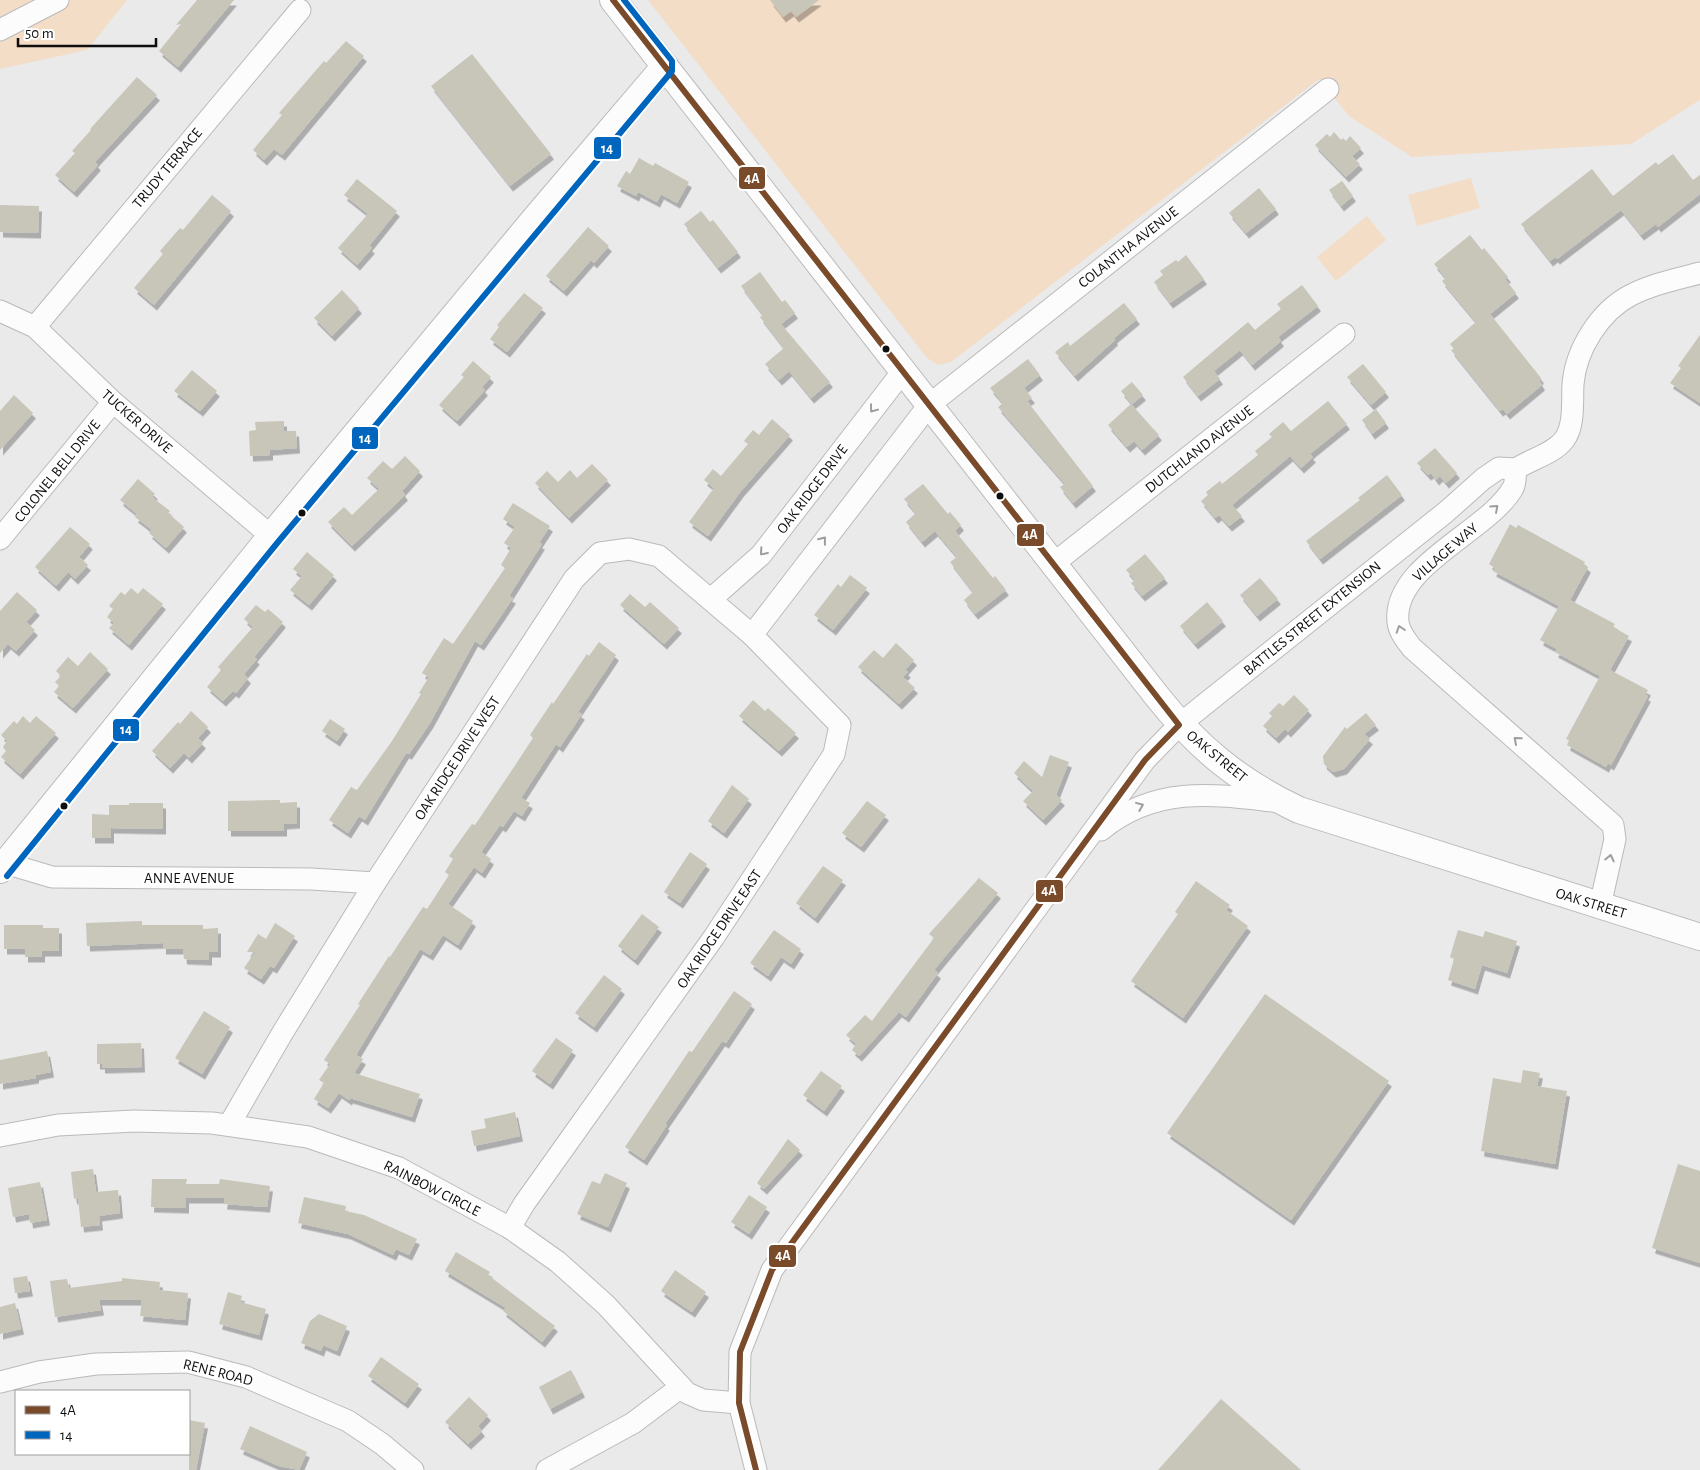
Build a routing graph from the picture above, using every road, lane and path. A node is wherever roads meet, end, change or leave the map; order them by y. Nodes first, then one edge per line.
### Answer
1 (58, 0) edge
2 (613, 0) edge
3 (300, 10) dead end
4 (0, 30) edge
5 (665, 66) junction
6 (1328, 89) dead end
7 (1700, 273) edge
8 (0, 310) edge
9 (34, 327) junction
10 (1344, 334) dead end
11 (903, 371) junction
12 (113, 402) junction
13 (929, 404) junction
14 (1516, 469) junction
15 (271, 536) junction
16 (0, 539) edge
17 (1053, 564) junction
18 (712, 599) junction
19 (752, 635) junction
20 (1180, 725) junction
21 (1283, 802) junction
22 (1085, 843) junction
23 (3, 867) edge
24 (375, 883) junction
25 (1600, 906) junction
26 (1700, 937) edge
27 (229, 1125) junction
28 (0, 1136) edge
29 (510, 1228) junction
30 (0, 1382) edge
31 (681, 1387) junction
32 (739, 1403) junction
33 (413, 1470) edge
34 (547, 1470) edge
35 (756, 1470) edge

1 - 4 street
2 - 5 main road, OAK STREET
3 - 9 street, TRUDY TERRACE
5 - 11 main road, OAK STREET
5 - 15 main road
6 - 13 street, COLANTHA AVENUE
7 - 14 street
8 - 9 street, TUCKER DRIVE
9 - 12 street, TUCKER DRIVE
10 - 17 street, DUTCHLAND AVENUE
11 - 13 main road, OAK STREET
11 -> 18 street, OAK RIDGE DRIVE
12 - 15 street, TUCKER DRIVE
12 - 16 street, COLONEL BELL DRIVE
13 - 17 main road, OAK STREET
19 -> 13 street
14 - 20 street, BATTLES STREET EXTENSION
25 -> 14 street, VILLAGE WAY
15 - 23 main road
17 - 20 main road, OAK STREET
18 - 19 street, OAK RIDGE DRIVE WEST
18 - 24 street, OAK RIDGE DRIVE WEST
19 - 29 street, OAK RIDGE DRIVE EAST
20 - 21 main road, OAK STREET
20 - 22 street, BATTLES STREET EXTENSION
22 -> 21 street
21 - 25 main road, OAK STREET
22 - 32 street, BATTLES STREET EXTENSION
23 - 24 street, ANNE AVENUE
24 - 27 street, OAK RIDGE DRIVE WEST
25 - 26 main road, OAK STREET
27 - 28 street, RAINBOW CIRCLE
27 - 29 street, RAINBOW CIRCLE
29 - 31 street, RAINBOW CIRCLE
30 - 33 street, RENE ROAD
31 - 32 street, RAINBOW CIRCLE
31 - 34 street
32 - 35 street, BATTLES STREET EXTENSION

